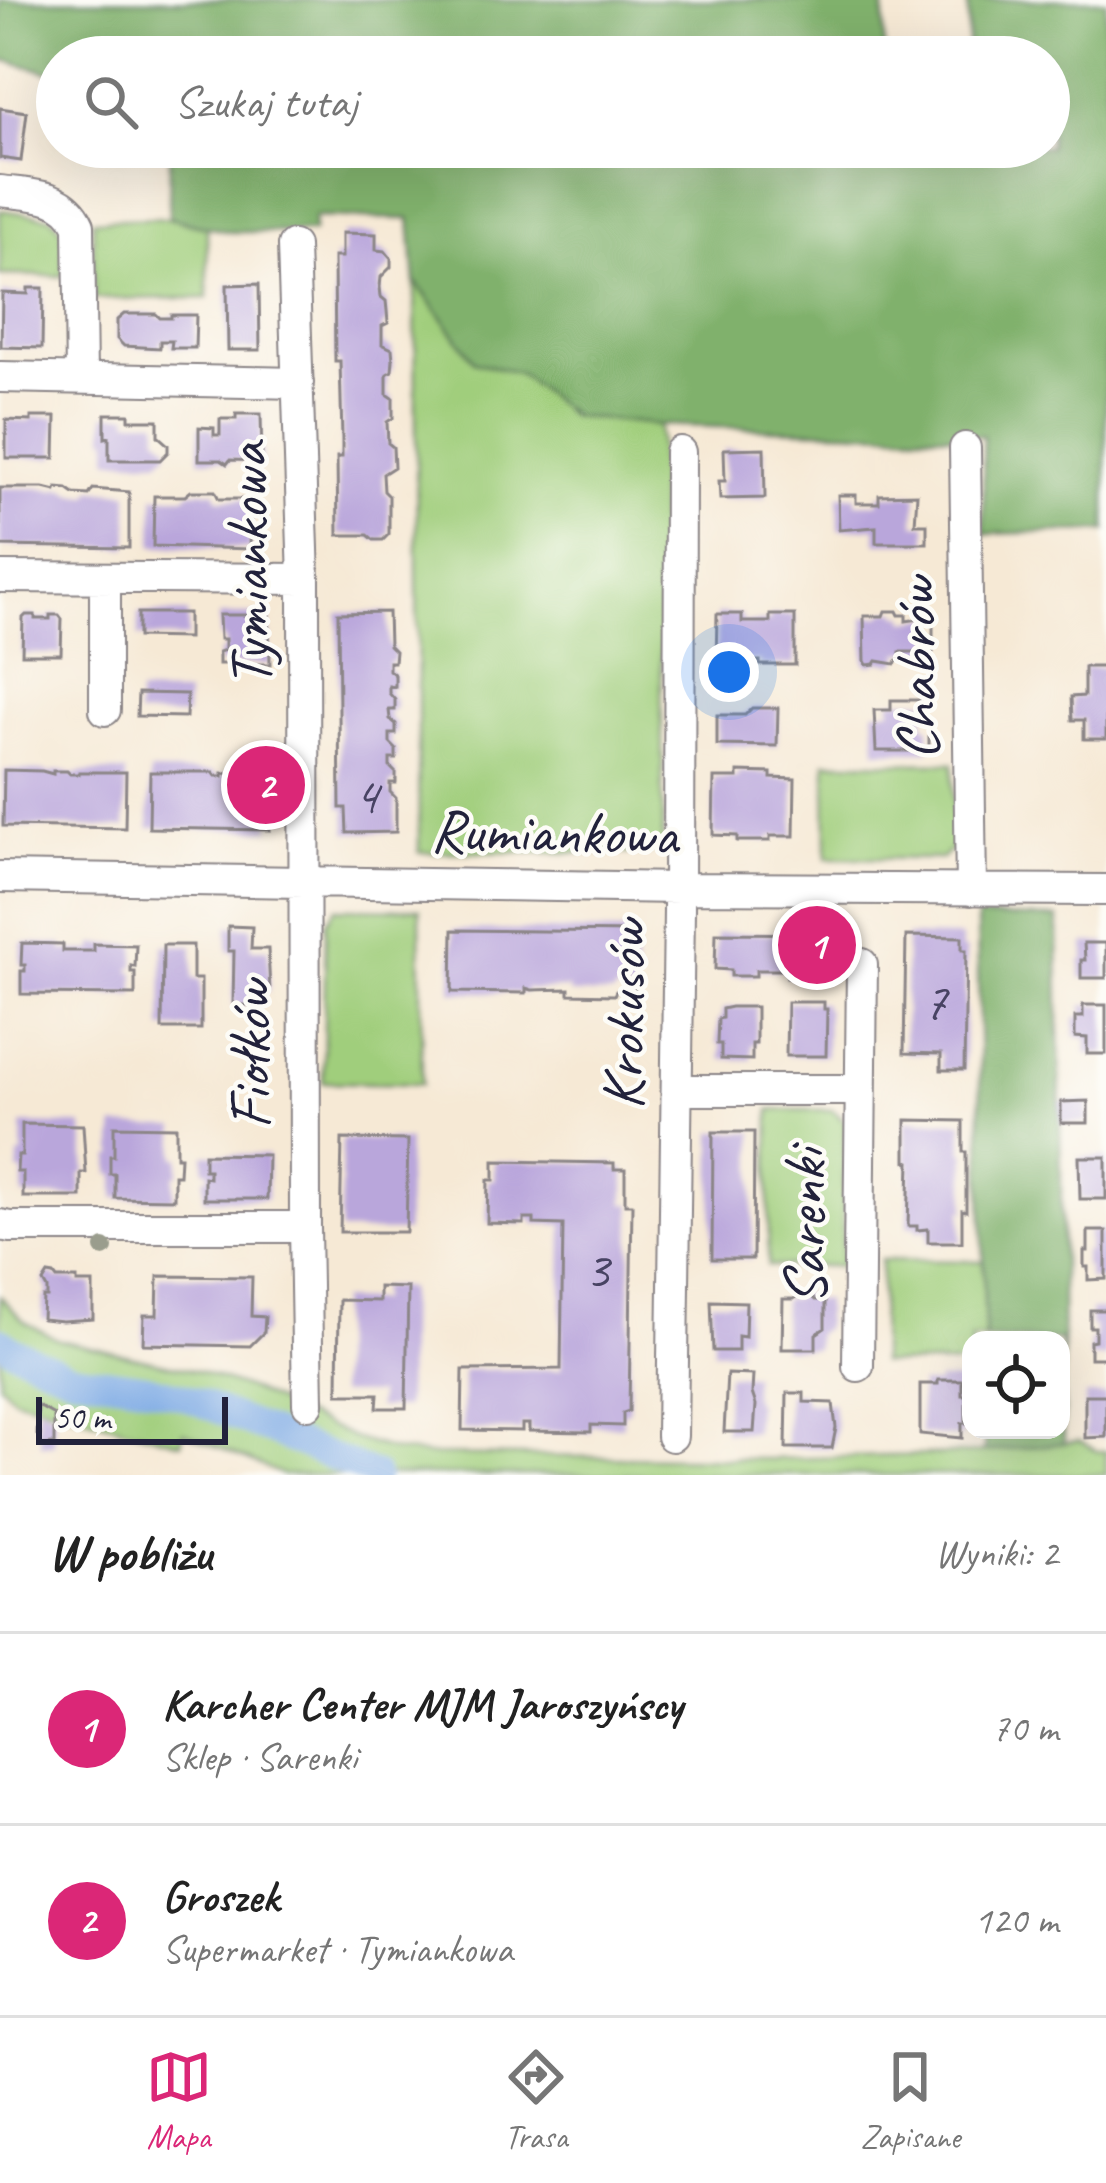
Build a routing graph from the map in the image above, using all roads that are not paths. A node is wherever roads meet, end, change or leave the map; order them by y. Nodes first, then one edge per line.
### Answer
1 (0, 191) edge
2 (292, 246) dead end
3 (0, 377) edge
4 (81, 377) junction
5 (298, 383) junction
6 (965, 448) dead end
7 (680, 452) dead end
8 (0, 577) edge
9 (304, 579) junction
10 (105, 580) junction
11 (105, 710) dead end
12 (0, 878) edge
13 (304, 882) junction
14 (680, 888) junction
15 (971, 890) junction
16 (1106, 890) edge
17 (862, 964) dead end
18 (677, 1090) junction
19 (860, 1090) junction
20 (0, 1225) edge
21 (305, 1227) junction
22 (858, 1366) dead end
23 (308, 1404) dead end
24 (672, 1436) dead end

1 - 4 street
2 - 5 street, Tymiankowa
3 - 4 street
4 - 5 street
5 - 9 street, Tymiankowa
6 - 15 street, Chabrów
7 - 14 street, Krokusów
8 - 10 street
9 - 10 street
9 - 13 street, Tymiankowa
10 - 11 street
12 - 13 street, Rumiankowa
13 - 14 street, Rumiankowa
13 - 21 street, Fiołków
14 - 15 street, Rumiankowa
14 - 18 street, Krokusów
15 - 16 street, Rumiankowa
17 - 19 street, Sarenki
18 - 19 street, Sarenki
18 - 24 street, Krokusów
19 - 22 street, Sarenki
20 - 21 street
21 - 23 street, Fiołków

